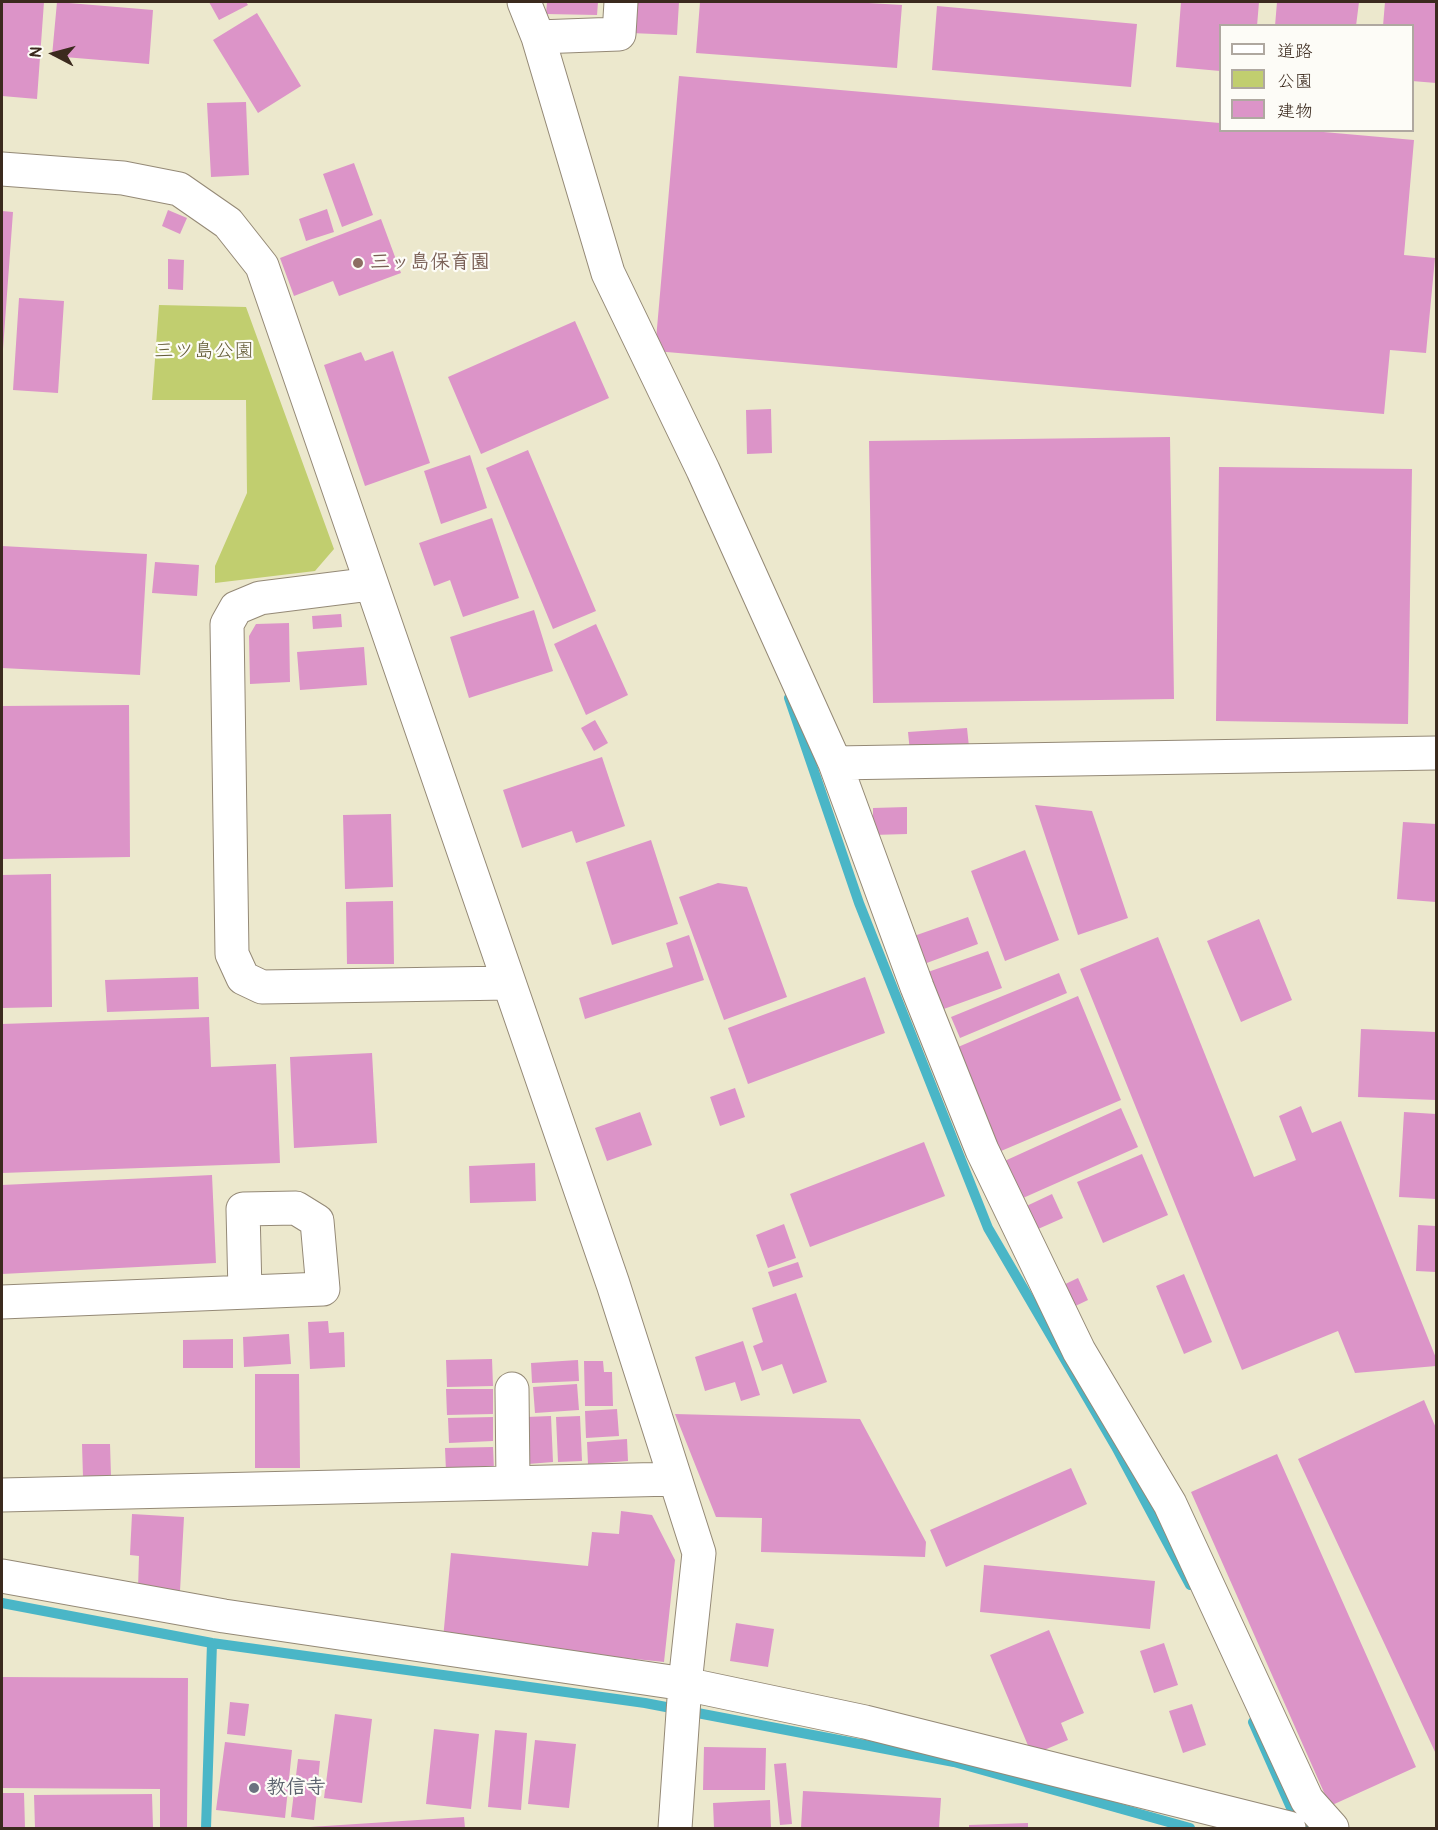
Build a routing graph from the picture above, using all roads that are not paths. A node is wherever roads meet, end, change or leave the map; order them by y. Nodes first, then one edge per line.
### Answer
1 (524, 2) edge
2 (621, 2) edge
3 (538, 37) junction
4 (2, 169) edge
5 (371, 584) junction
6 (1437, 753) edge
7 (835, 763) junction
8 (509, 983) junction
9 (245, 1292) dead end
10 (2, 1302) edge
11 (512, 1389) dead end
12 (675, 1479) junction
13 (513, 1482) junction
14 (2, 1495) edge
15 (2, 1576) edge
16 (685, 1684) junction
17 (675, 1828) edge
18 (1289, 1828) edge
19 (1332, 1828) edge

1 - 3 street
2 - 3 street
3 - 7 street
4 - 5 street
5 - 8 street
5 - 8 street
6 - 7 street
7 - 19 street
8 - 12 street
9 - 10 street
11 - 13 street
12 - 13 street
12 - 16 street
13 - 14 street
15 - 16 street
16 - 17 street
16 - 18 street

